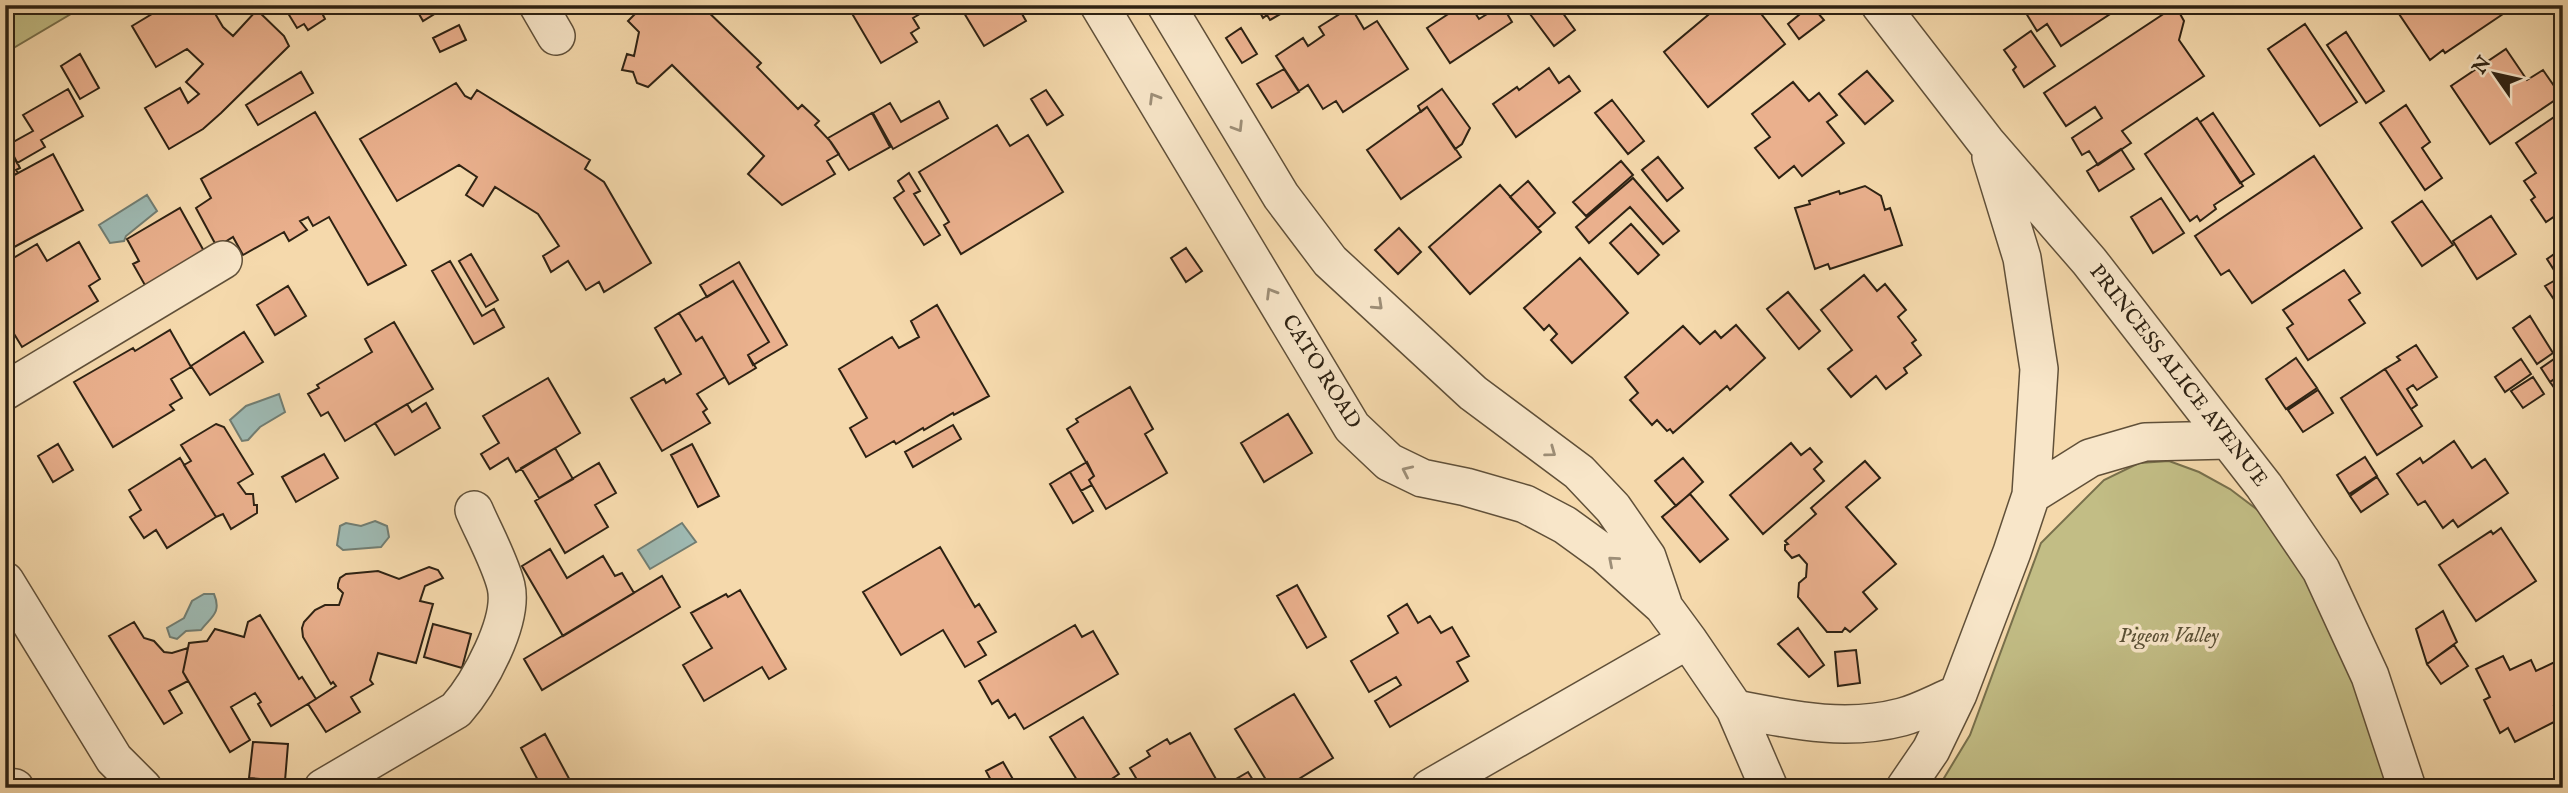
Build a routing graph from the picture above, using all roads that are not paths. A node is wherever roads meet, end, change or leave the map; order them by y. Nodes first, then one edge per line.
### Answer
1 (538, 5) edge
2 (1099, 5) edge
3 (1166, 5) edge
4 (1880, 5) edge
5 (556, 36) dead end
6 (1986, 142) junction
7 (223, 260) dead end
8 (5, 391) edge
9 (2228, 440) junction
10 (2031, 495) junction
11 (474, 510) dead end
12 (5, 581) edge
13 (1663, 606) junction
14 (1688, 640) junction
15 (1958, 694) junction
16 (1735, 709) junction
17 (118, 774) edge
18 (5, 787) edge
19 (15, 788) edge
20 (143, 788) edge
21 (323, 788) edge
22 (1430, 788) edge
23 (1769, 788) edge
24 (1905, 788) edge
25 (2407, 788) edge

1 - 5 street
13 -> 2 street, CATO ROAD
3 -> 13 street, CATO ROAD
4 - 6 street, PRINCESS ALICE AVENUE
6 - 9 street, PRINCESS ALICE AVENUE
6 - 10 street
7 - 8 street
9 - 10 street
9 - 25 street, PRINCESS ALICE AVENUE
10 - 15 street
11 - 21 street
12 - 17 street
13 - 14 street, CATO ROAD
14 - 16 street, CATO ROAD
14 - 22 street
15 - 16 street
15 - 24 street
16 - 23 street, CATO ROAD
17 - 20 street
18 - 19 street

